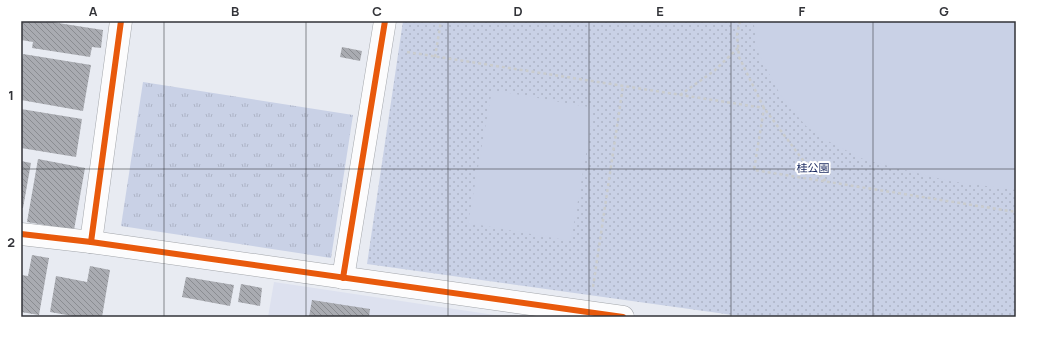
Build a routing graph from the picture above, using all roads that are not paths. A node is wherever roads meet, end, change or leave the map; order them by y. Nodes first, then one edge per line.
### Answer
1 (121, 21) edge
2 (385, 21) edge
3 (21, 234) edge
4 (91, 242) junction
5 (343, 278) junction
6 (597, 314) edge
7 (623, 317) edge

1 - 4 street
2 - 5 street
3 - 4 street
4 - 5 street
5 - 6 street
6 - 7 street

